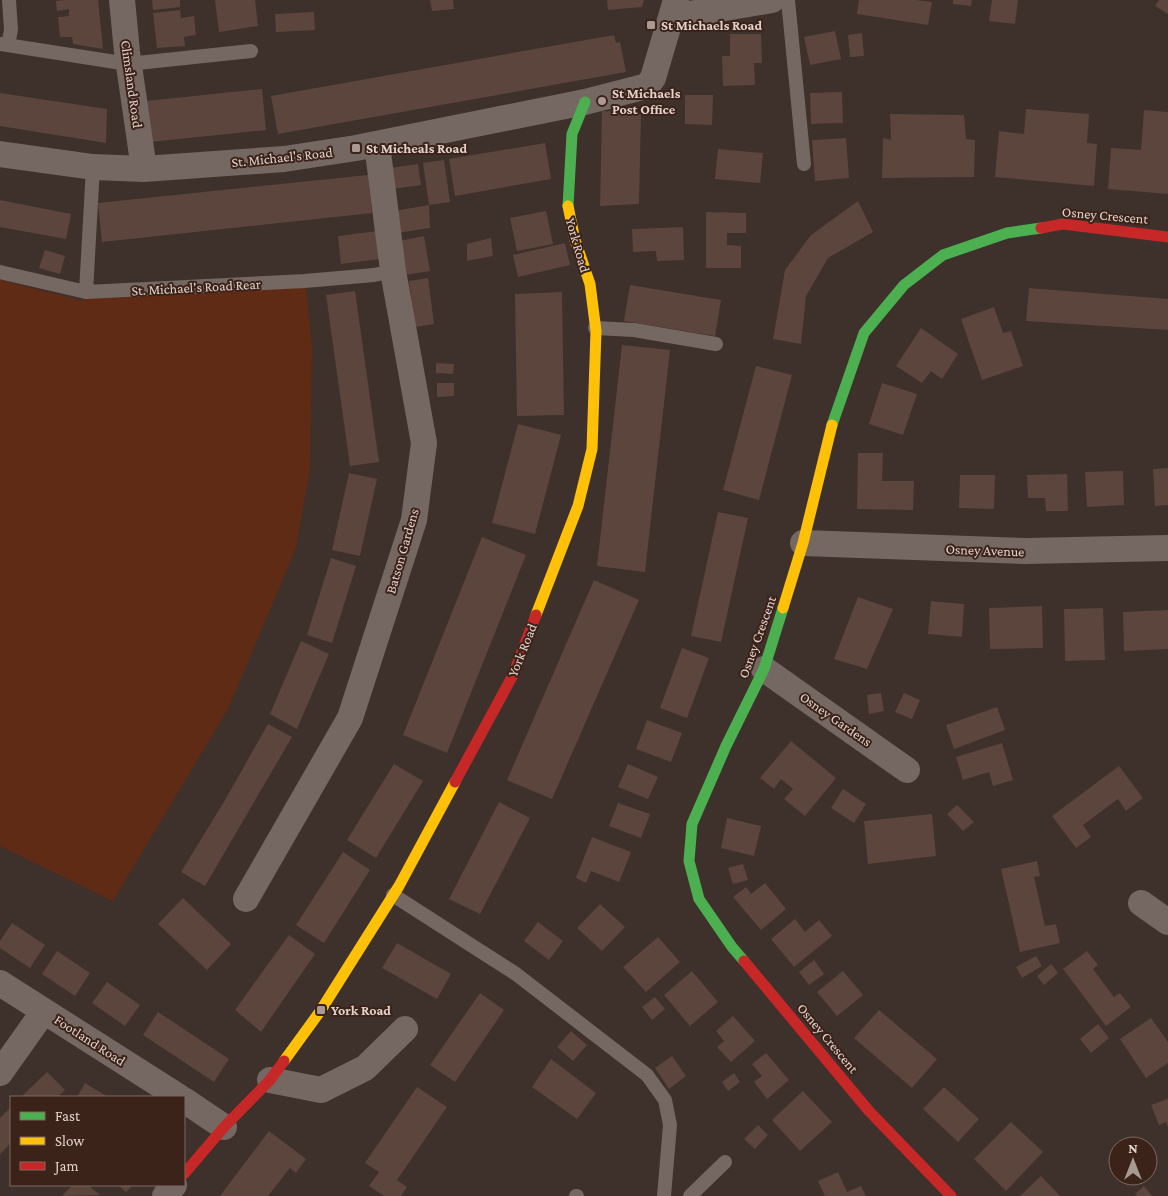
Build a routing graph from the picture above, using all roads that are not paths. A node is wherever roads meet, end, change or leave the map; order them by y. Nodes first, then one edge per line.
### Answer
1 (9, 0) edge
2 (122, 0) edge
3 (772, 0) edge
4 (788, 0) edge
5 (674, 9) edge
6 (4, 44) edge
7 (251, 51) dead end
8 (128, 64) junction
9 (585, 102) junction
10 (377, 144) junction
11 (0, 154) edge
12 (804, 164) dead end
13 (93, 167) junction
14 (144, 169) junction
15 (1168, 237) edge
16 (393, 271) junction
17 (0, 272) edge
18 (86, 292) junction
19 (595, 328) junction
20 (716, 344) dead end
21 (803, 544) junction
22 (1168, 548) edge
23 (764, 669) junction
24 (907, 770) dead end
25 (393, 895) junction
26 (246, 900) dead end
27 (1141, 903) dead end
28 (1168, 922) edge
29 (0, 983) edge
30 (44, 1011) junction
31 (405, 1029) dead end
32 (0, 1073) edge
33 (270, 1080) junction
34 (177, 1096) edge
35 (185, 1101) edge
36 (224, 1127) junction
37 (725, 1162) dead end
38 (185, 1173) edge
39 (173, 1186) edge
40 (947, 1194) edge
41 (165, 1196) edge
42 (664, 1196) edge
43 (690, 1196) edge

1 - 6 lane
2 - 8 street, Climsland Road
3 - 5 street
4 - 12 lane
5 - 9 street, St. Michael's Road
6 - 8 lane
7 - 8 lane
8 - 14 street, Climsland Road
9 - 10 street, St. Michael's Road
9 - 19 street, York Road
10 - 14 street, St. Michael's Road
10 - 16 street, Batson Gardens
11 - 13 street, St. Michael's Road
13 - 14 street, St. Michael's Road
13 - 18 lane
15 - 21 street, Osney Crescent
16 - 18 lane, St. Michael's Road Rear
16 - 26 street, Batson Gardens
17 - 18 lane, St. Michael's Road Rear
19 - 20 lane
19 - 25 street, York Road
21 - 22 street, Osney Avenue
21 - 23 street, Osney Crescent
23 - 24 street, Osney Gardens
23 - 40 street, Osney Crescent
25 - 33 street, York Road
25 - 42 lane
27 - 28 street
29 - 30 street, Footland Road
30 - 32 street
30 - 34 street, Footland Road
31 - 33 street
33 - 36 street, York Road
35 - 36 street
36 - 38 street, York Road
37 - 43 lane
39 - 41 street

